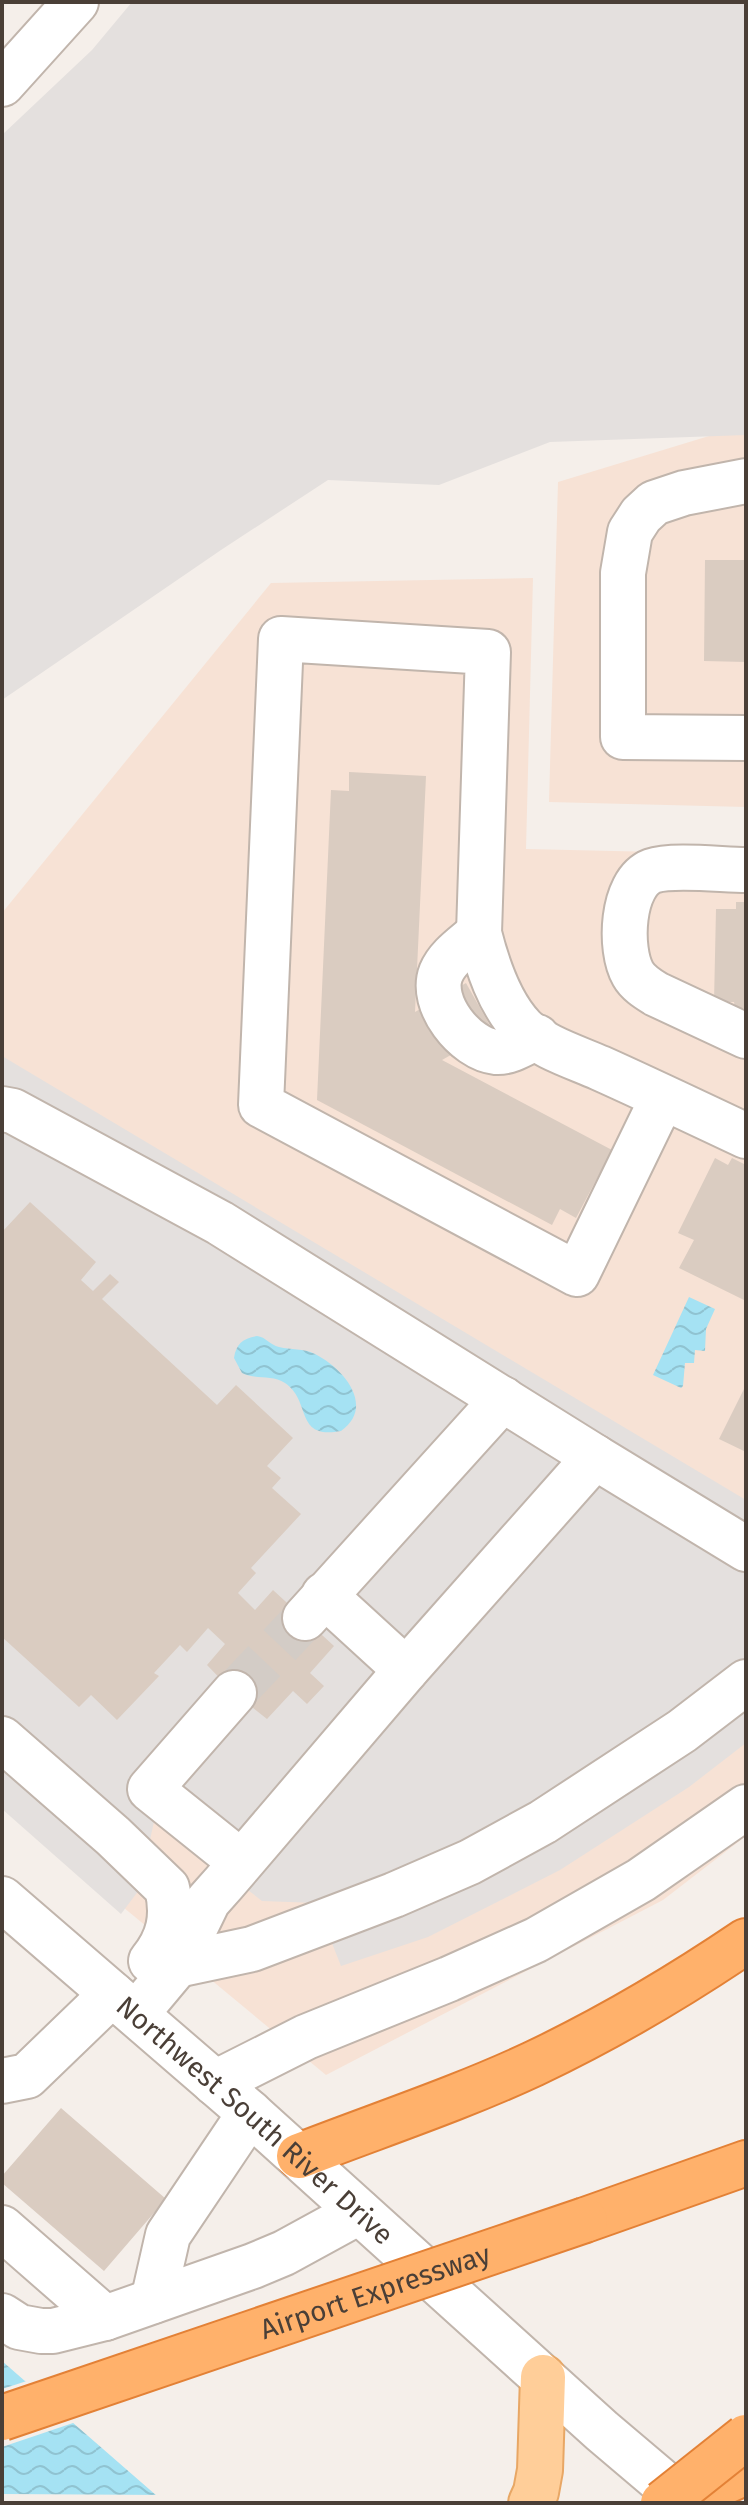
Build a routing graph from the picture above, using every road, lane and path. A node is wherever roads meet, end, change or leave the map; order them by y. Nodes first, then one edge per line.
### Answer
1 (76, 2) edge
2 (2, 84) edge
3 (746, 481) edge
4 (746, 738) edge
5 (746, 870) edge
6 (479, 933) junction
7 (746, 1036) edge
8 (537, 1037) junction
9 (663, 1097) junction
10 (2, 1109) edge
11 (746, 1136) edge
12 (503, 1399) junction
13 (595, 1457) junction
14 (746, 1549) edge
15 (406, 1670) junction
16 (746, 1682) edge
17 (234, 1693) tunnel mouth
18 (2, 1739) edge
19 (150, 1789) junction
20 (746, 1807) edge
21 (113, 1836) junction
22 (241, 1862) junction
23 (2, 1899) edge
24 (746, 1941) edge
25 (177, 1965) junction
26 (123, 2003) junction
27 (2, 2081) edge
28 (215, 2083) junction
29 (250, 2113) junction
30 (299, 2156) junction
31 (746, 2163) edge
32 (359, 2212) junction
33 (2, 2228) edge
34 (153, 2301) junction
35 (2, 2316) edge
36 (105, 2318) junction
37 (543, 2377) junction
38 (2, 2418) edge
39 (746, 2437) edge
40 (746, 2464) edge
41 (707, 2492) edge
42 (531, 2503) edge
43 (663, 2503) edge

1 - 2 street
3 - 4 street
5 - 7 street
6 - 8 street
6 - 8 street
6 - 9 street
8 - 9 street
9 - 11 street
10 - 12 street
12 - 13 street
12 - 15 street
13 - 14 street
13 - 15 street
15 - 22 street
16 - 25 street
17 - 19 street
18 - 21 street
19 - 21 street
19 - 22 street
20 - 28 street
21 - 26 street
22 - 25 street
23 - 26 street, Northwest South River Drive
24 - 30 highway
25 - 26 street
26 - 27 street
26 - 28 street, Northwest South River Drive
28 - 29 street, Northwest South River Drive
29 - 30 street, Northwest South River Drive
29 - 34 street
30 - 32 street, Northwest South River Drive
31 - 38 highway, Airport Expressway, bridge
32 - 34 street
32 - 37 street, Northwest South River Drive
33 - 36 street
34 - 36 street
35 - 36 street
37 - 41 street, Northwest South River Drive
37 - 42 main road
39 - 43 highway, bridge
40 - 41 highway

